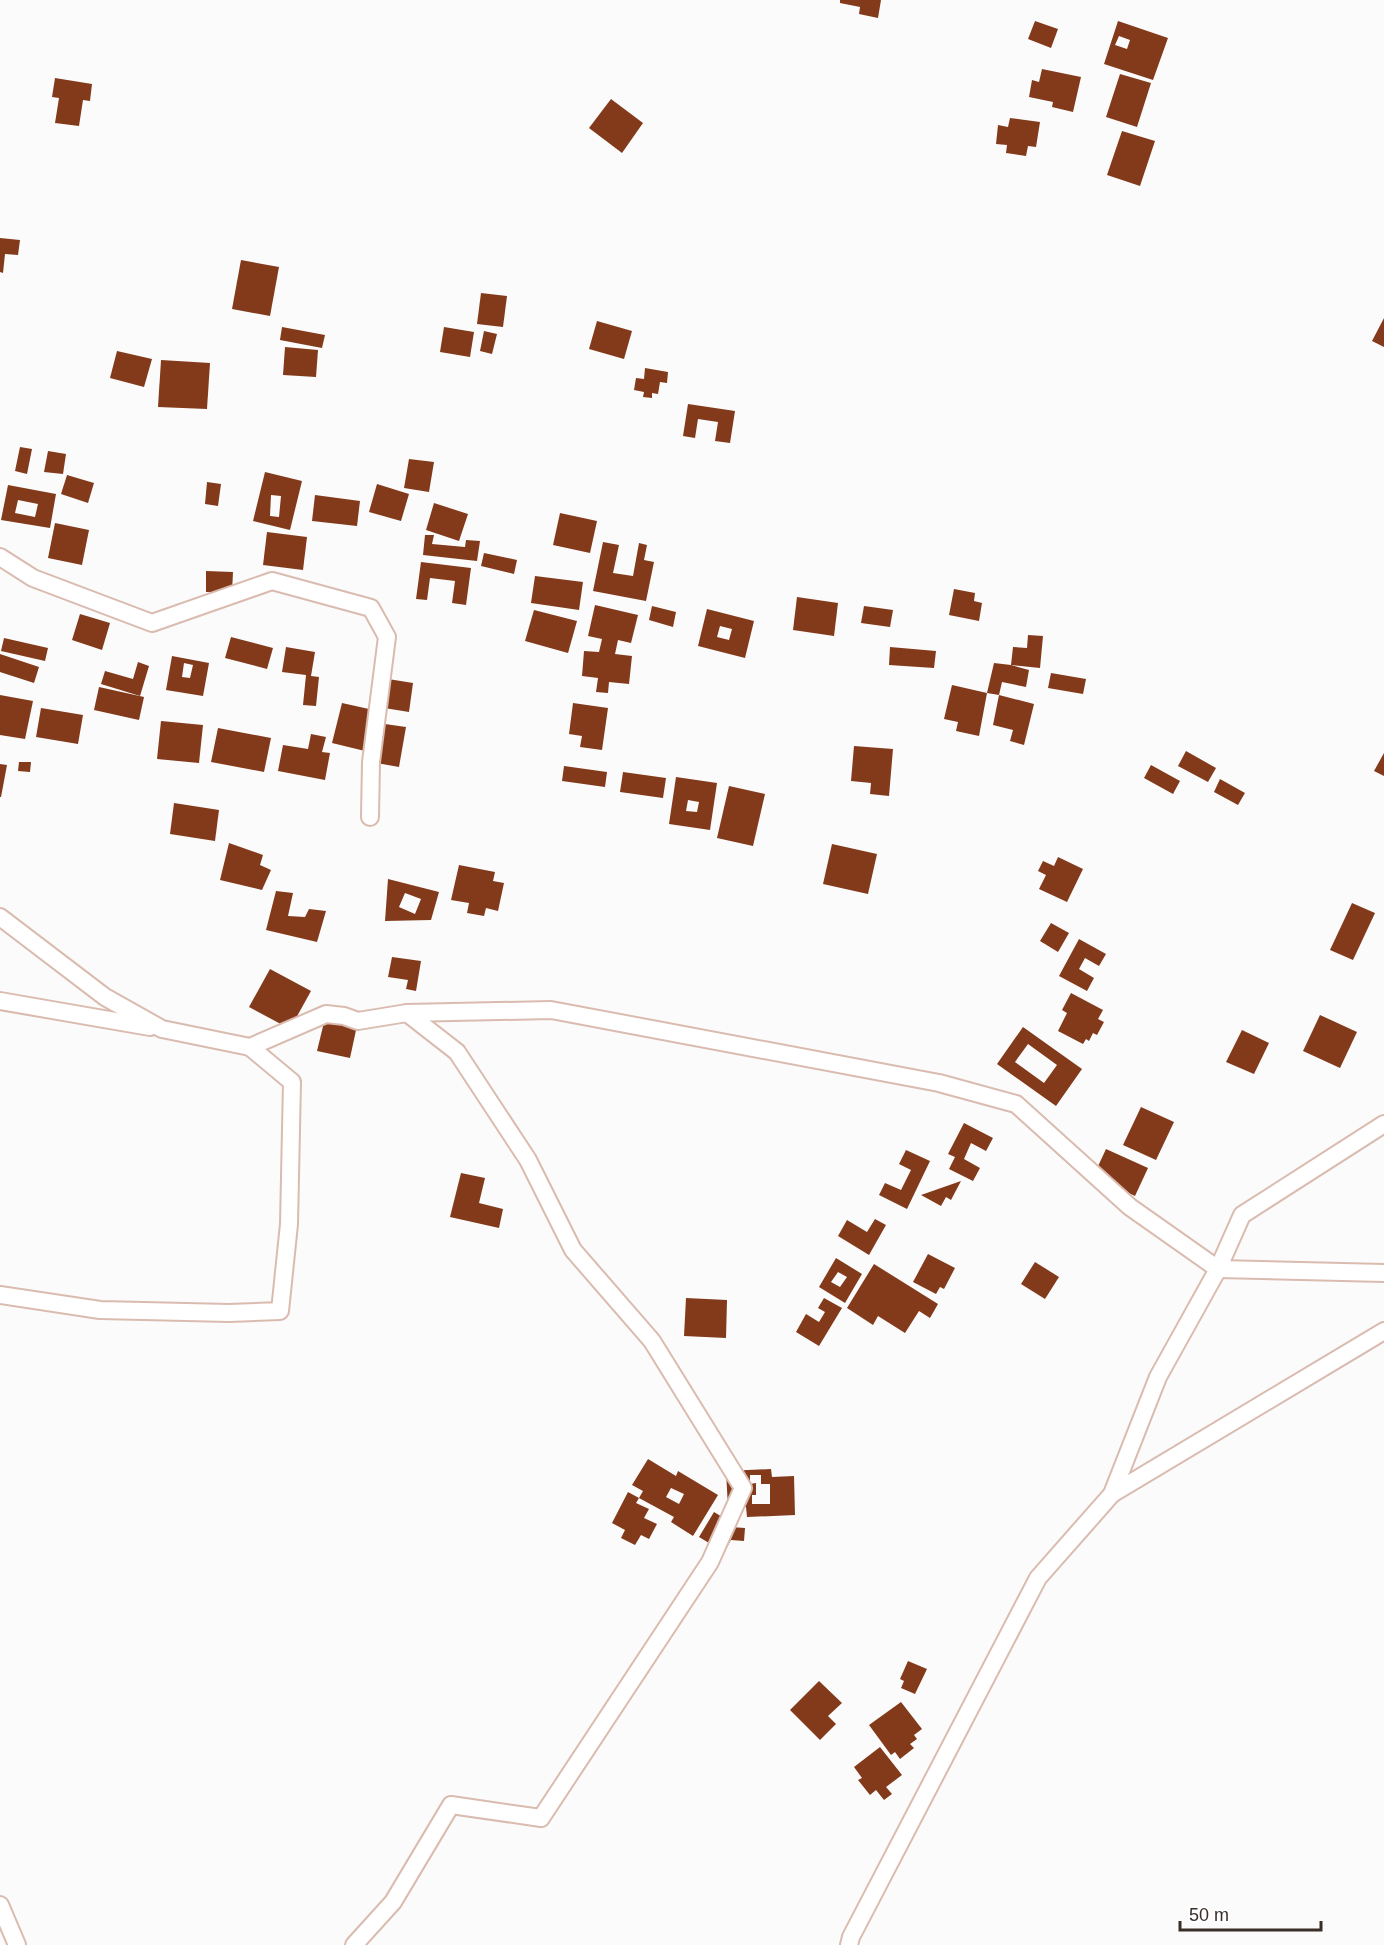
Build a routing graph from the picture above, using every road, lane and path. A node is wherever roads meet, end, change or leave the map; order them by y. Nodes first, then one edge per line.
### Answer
1 (0, 557) edge
2 (370, 817) dead end
3 (0, 917) edge
4 (0, 1001) edge
5 (407, 1013) junction
6 (162, 1029) junction
7 (250, 1047) junction
8 (1384, 1124) edge
9 (1218, 1269) junction
10 (1384, 1274) edge
11 (0, 1295) edge
12 (1384, 1331) edge
13 (1112, 1494) junction
14 (0, 1905) edge
15 (17, 1945) edge
16 (354, 1945) edge
17 (849, 1945) edge

1 - 2 street
3 - 6 street
4 - 6 street
5 - 7 street
5 - 9 street
5 - 16 street
6 - 7 street
7 - 11 street
8 - 9 street
9 - 10 street
9 - 13 street
12 - 13 street
13 - 17 street
14 - 15 street

